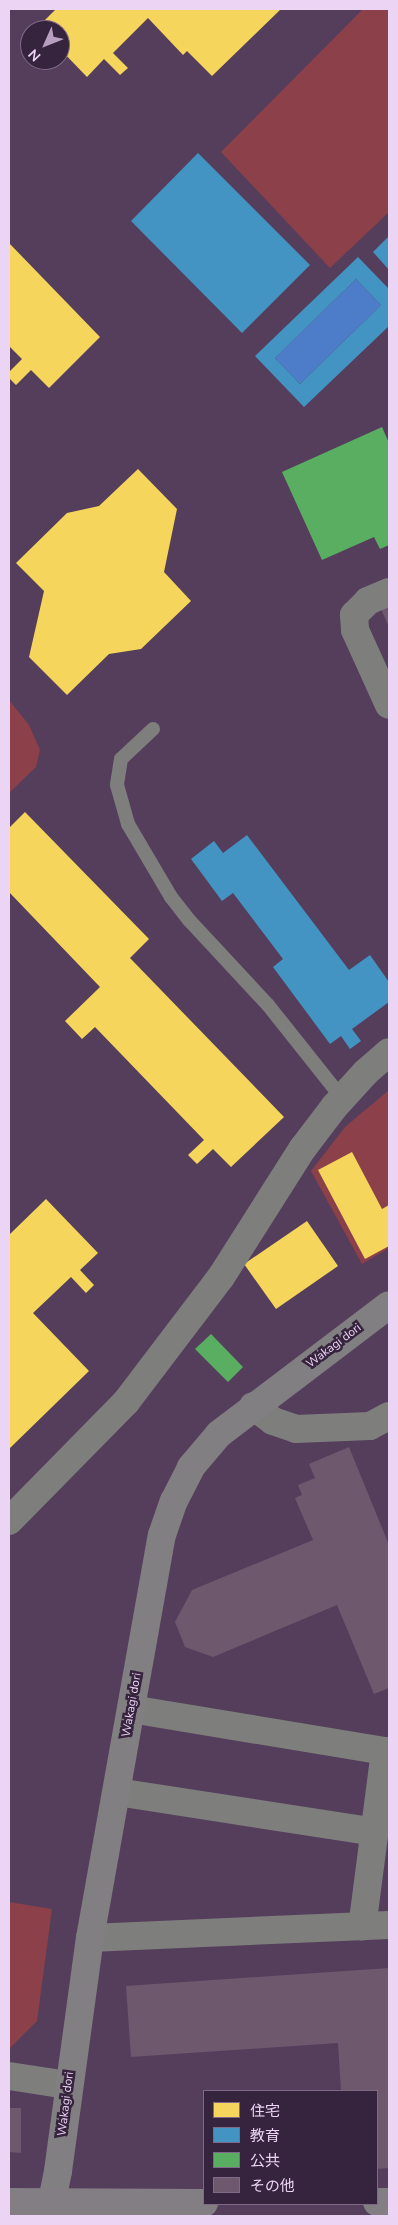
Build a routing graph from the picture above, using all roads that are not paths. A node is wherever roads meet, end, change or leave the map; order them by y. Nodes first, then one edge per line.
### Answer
1 (389, 592) edge
2 (389, 706) edge
3 (153, 729) dead end
4 (389, 1052) edge
5 (342, 1098) junction
6 (389, 1305) edge
7 (253, 1406) junction
8 (389, 1416) edge
9 (9, 1521) edge
10 (131, 1709) junction
11 (117, 1792) junction
12 (375, 1832) junction
13 (389, 1925) edge
14 (362, 1927) junction
15 (90, 1938) junction
16 (9, 2076) edge
17 (68, 2085) junction
18 (9, 2202) edge
19 (203, 2202) edge
20 (52, 2209) edge
21 (148, 2209) edge

1 - 2 street
3 - 5 lane
4 - 5 street
5 - 9 street
6 - 7 street, Wakagi dori
7 - 8 street
7 - 10 street, Wakagi dori
10 - 11 street, Wakagi dori
10 - 12 street
11 - 12 street
11 - 15 street, Wakagi dori
12 - 14 street
13 - 14 street
14 - 15 street
15 - 17 street, Wakagi dori
16 - 17 street
17 - 20 street, Wakagi dori
18 - 20 main road
19 - 21 main road
20 - 21 main road

